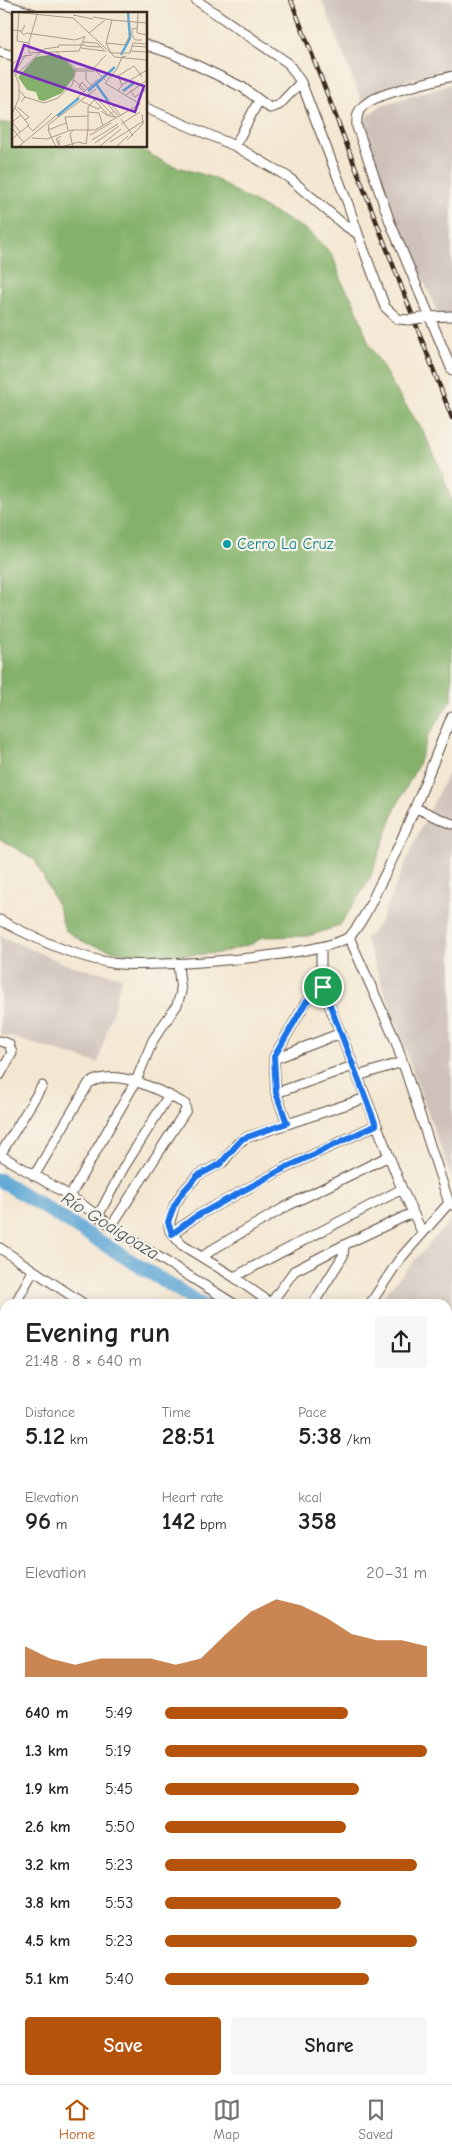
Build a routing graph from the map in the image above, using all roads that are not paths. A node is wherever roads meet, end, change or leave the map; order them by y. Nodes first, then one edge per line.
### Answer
1 (196, 0) edge
2 (0, 3) edge
3 (28, 12) edge
4 (148, 46) edge
5 (452, 76) edge
6 (301, 82) junction
7 (259, 100) junction
8 (148, 109) edge
9 (235, 146) junction
10 (358, 234) junction
11 (452, 316) edge
12 (426, 317) junction
13 (452, 370) edge
14 (452, 716) edge
15 (416, 808) junction
16 (452, 824) edge
17 (0, 920) edge
18 (349, 937) junction
19 (321, 948) junction
20 (178, 964) junction
21 (323, 987) junction
22 (341, 1033) junction
23 (0, 1041) edge
24 (274, 1059) junction
25 (402, 1062) junction
26 (353, 1066) junction
27 (0, 1075) edge
28 (358, 1076) junction
29 (136, 1081) junction
30 (42, 1086) dead end
31 (276, 1093) junction
32 (169, 1095) junction
33 (366, 1098) junction
34 (287, 1123) junction
35 (376, 1125) junction
36 (0, 1155) edge
37 (389, 1156) junction
38 (34, 1176) junction
39 (402, 1189) junction
40 (70, 1196) junction
41 (450, 1204) edge
42 (412, 1213) junction
43 (98, 1216) junction
44 (112, 1225) junction
45 (422, 1232) junction
46 (172, 1234) junction
47 (344, 1245) junction
48 (0, 1248) edge
49 (202, 1257) junction
50 (33, 1272) junction
51 (234, 1277) junction
52 (18, 1299) edge
53 (75, 1299) edge
54 (226, 1299) edge
55 (265, 1299) edge
56 (274, 1299) edge
57 (316, 1299) edge
58 (373, 1299) edge

1 - 6 street
2 - 3 street
4 - 7 street
5 - 12 street
6 - 7 street
6 - 10 street
7 - 9 street
8 - 9 street
9 - 10 street
10 - 12 street, bridge
11 - 12 street
12 - 13 street
14 - 15 street
15 - 16 street
15 - 18 street
17 - 20 street
18 - 19 street
18 - 25 street
19 - 20 street
19 - 21 street
20 - 29 street
21 - 22 street
21 - 24 street
22 - 24 street
22 - 26 street
23 - 27 street
24 - 31 street
25 - 28 street
25 - 41 street
26 - 28 street
26 - 31 street
28 - 33 street
29 - 32 street
29 - 38 street
29 - 40 street
30 - 36 street
31 - 34 street
32 - 43 street
32 - 44 street
33 - 34 street
33 - 35 street
34 - 46 street
35 - 37 street
35 - 46 street
36 - 38 street
37 - 39 street
37 - 49 street
38 - 40 street
39 - 42 street
39 - 51 street
40 - 43 street
41 - 45 street
42 - 45 street
42 - 47 street
43 - 44 street
44 - 54 street
45 - 58 street
46 - 49 street
47 - 56 street
47 - 57 street
48 - 50 street
49 - 51 street
50 - 52 street
50 - 53 street
51 - 55 street

